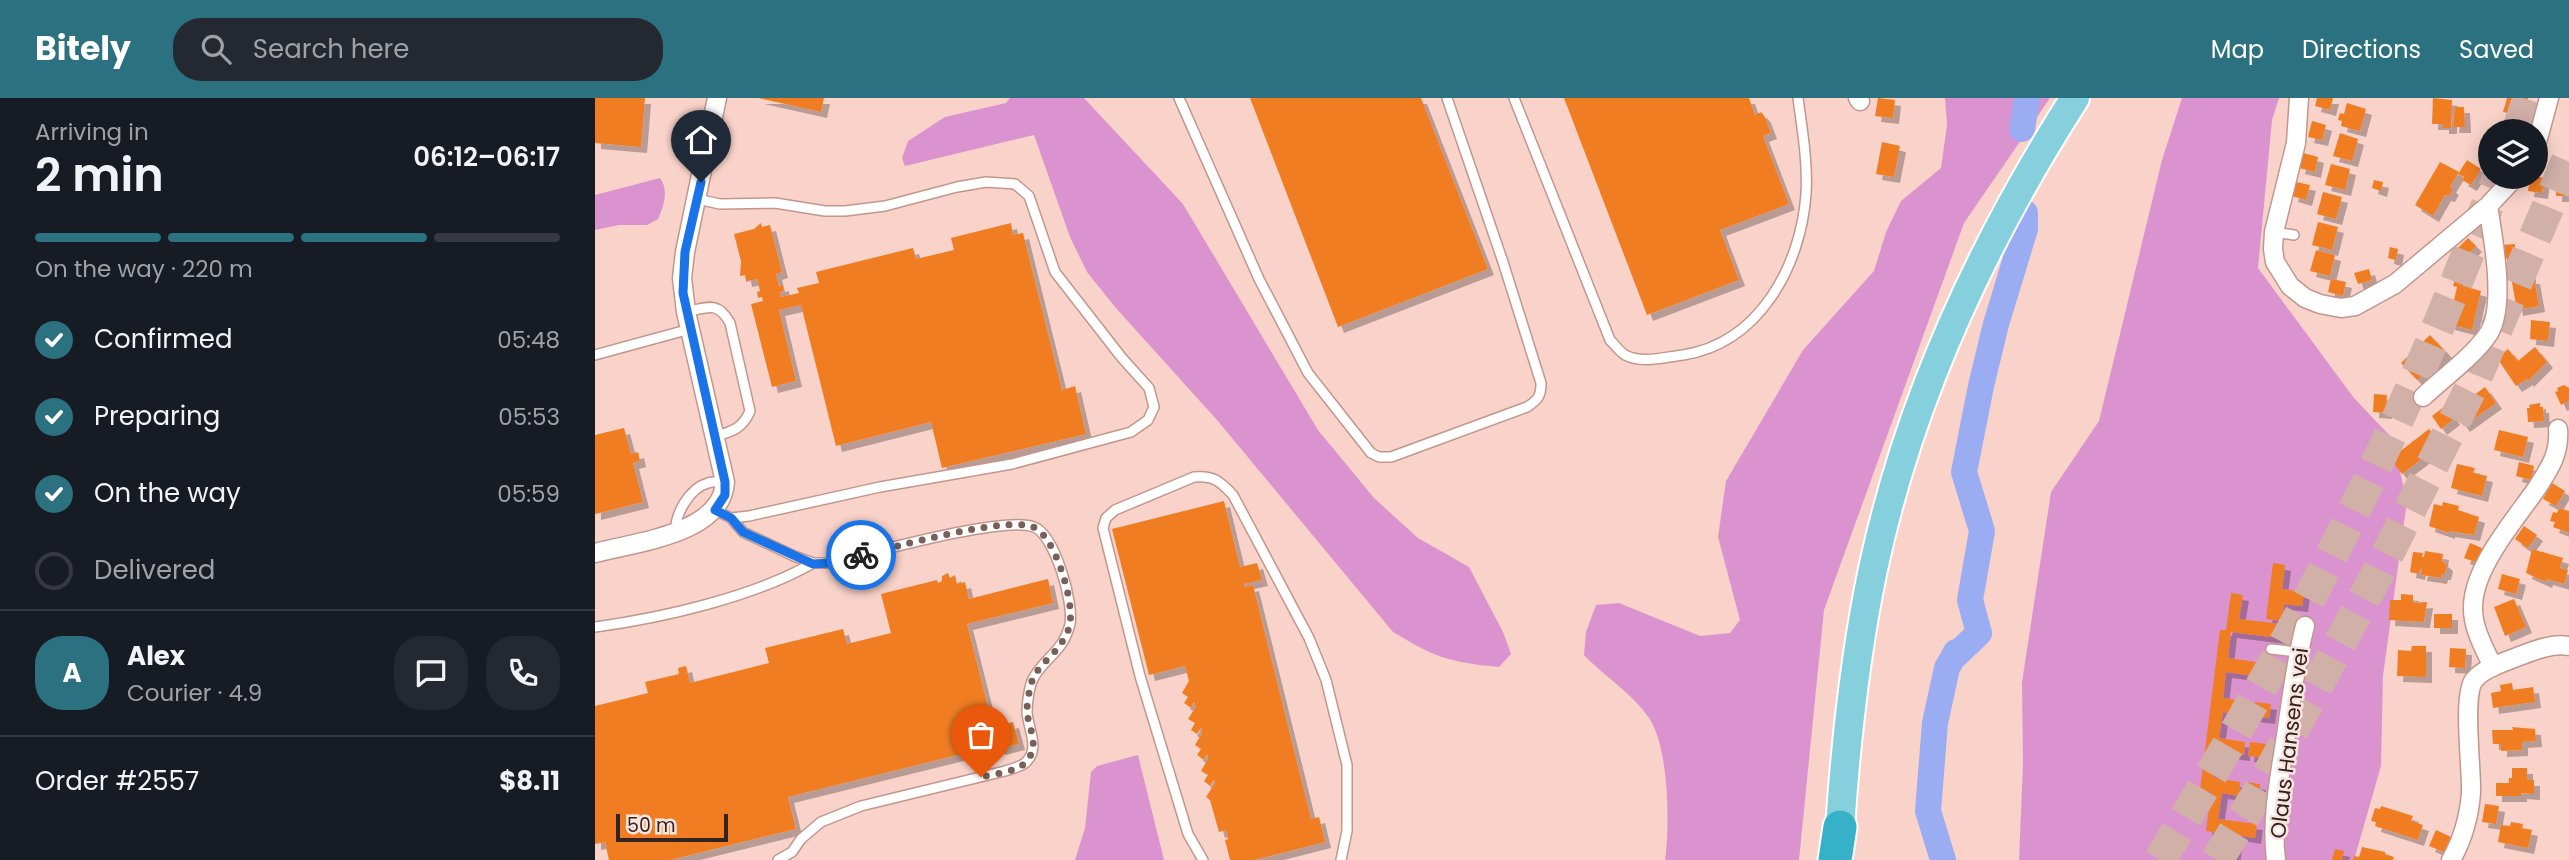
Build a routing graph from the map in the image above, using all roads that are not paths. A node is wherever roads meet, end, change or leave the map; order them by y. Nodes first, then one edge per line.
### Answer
1 (717, 98) edge
2 (1179, 98) edge
3 (1447, 98) edge
4 (1514, 98) edge
5 (1798, 98) edge
6 (2075, 98) edge
7 (2299, 98) edge
8 (2549, 98) edge
9 (2543, 119) edge
10 (2504, 189) edge
11 (697, 199) junction
12 (2488, 206) junction
13 (2274, 232) junction
14 (2294, 235) dead end
15 (688, 320) junction
16 (595, 355) edge
17 (2423, 397) dead end
18 (715, 436) junction
19 (2562, 438) edge
20 (725, 482) junction
21 (723, 514) junction
22 (676, 533) junction
23 (595, 553) edge
24 (813, 564) junction
25 (595, 626) edge
26 (2305, 626) dead end
27 (2569, 646) edge
28 (2271, 649) dead end
29 (2298, 652) junction
30 (2493, 667) junction
31 (1840, 827) junction
32 (778, 860) edge
33 (1203, 860) edge
34 (1341, 860) edge
35 (1835, 860) edge
36 (1844, 860) edge
37 (2276, 860) edge
38 (2451, 860) edge

1 - 11 street
2 - 3 lane
4 - 5 lane
6 - 31 main road
7 - 13 street
8 - 9 street
10 - 12 street
11 - 15 street
11 - 21 lane
12 - 13 street
12 - 17 street
13 - 14 lane
15 - 16 lane
15 - 18 street
15 - 18 lane
18 - 20 street
19 - 30 street
20 - 21 street
20 - 22 lane
21 - 22 street
21 - 24 lane
22 - 23 street
24 - 25 lane
24 - 32 lane
26 - 29 street, Olaus Hansens vei
27 - 30 street
28 - 29 lane
29 - 37 street, Olaus Hansens vei
30 - 38 street
31 - 35 highway
31 - 36 highway
33 - 34 lane

